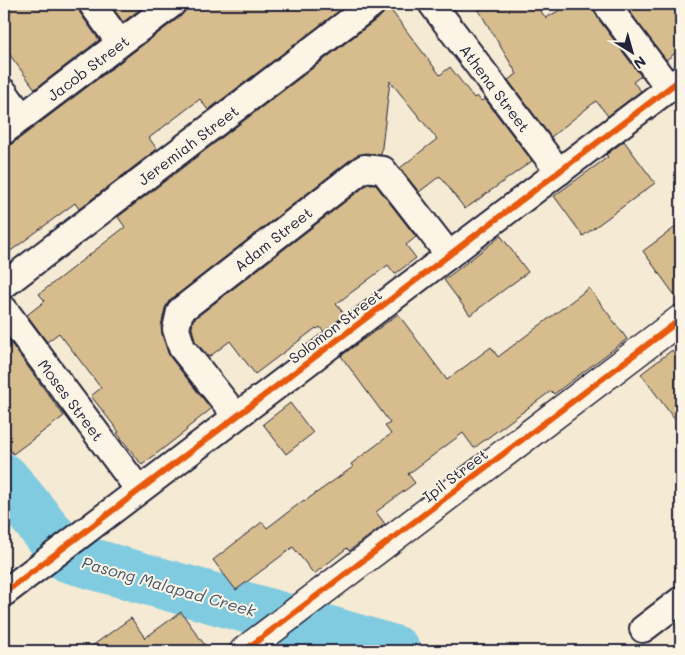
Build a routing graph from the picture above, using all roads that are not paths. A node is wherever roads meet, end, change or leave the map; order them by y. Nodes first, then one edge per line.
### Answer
1 (92, 4) edge
2 (172, 4) edge
3 (372, 4) edge
4 (432, 4) edge
5 (606, 4) edge
6 (120, 43) junction
7 (675, 83) edge
8 (4, 92) edge
9 (13, 124) edge
10 (559, 172) junction
11 (449, 255) junction
12 (4, 285) edge
13 (4, 309) edge
14 (681, 319) edge
15 (236, 416) junction
16 (139, 490) junction
17 (4, 593) edge
18 (681, 600) edge
19 (643, 629) dead end
20 (254, 644) edge

1 - 6 street
2 - 6 street, Jacob Street
3 - 12 street, Jeremiah Street
4 - 10 street, Athena Street
5 - 7 street
6 - 9 street, Jacob Street
7 - 10 street, Solomon Street
8 - 9 street
10 - 11 street, Solomon Street
11 - 15 street, Solomon Street
11 - 15 street, Adam Street
13 - 16 street, Moses Street
14 - 20 street, Ipil Street
15 - 16 street, Solomon Street
16 - 17 street, Solomon Street
18 - 19 street

